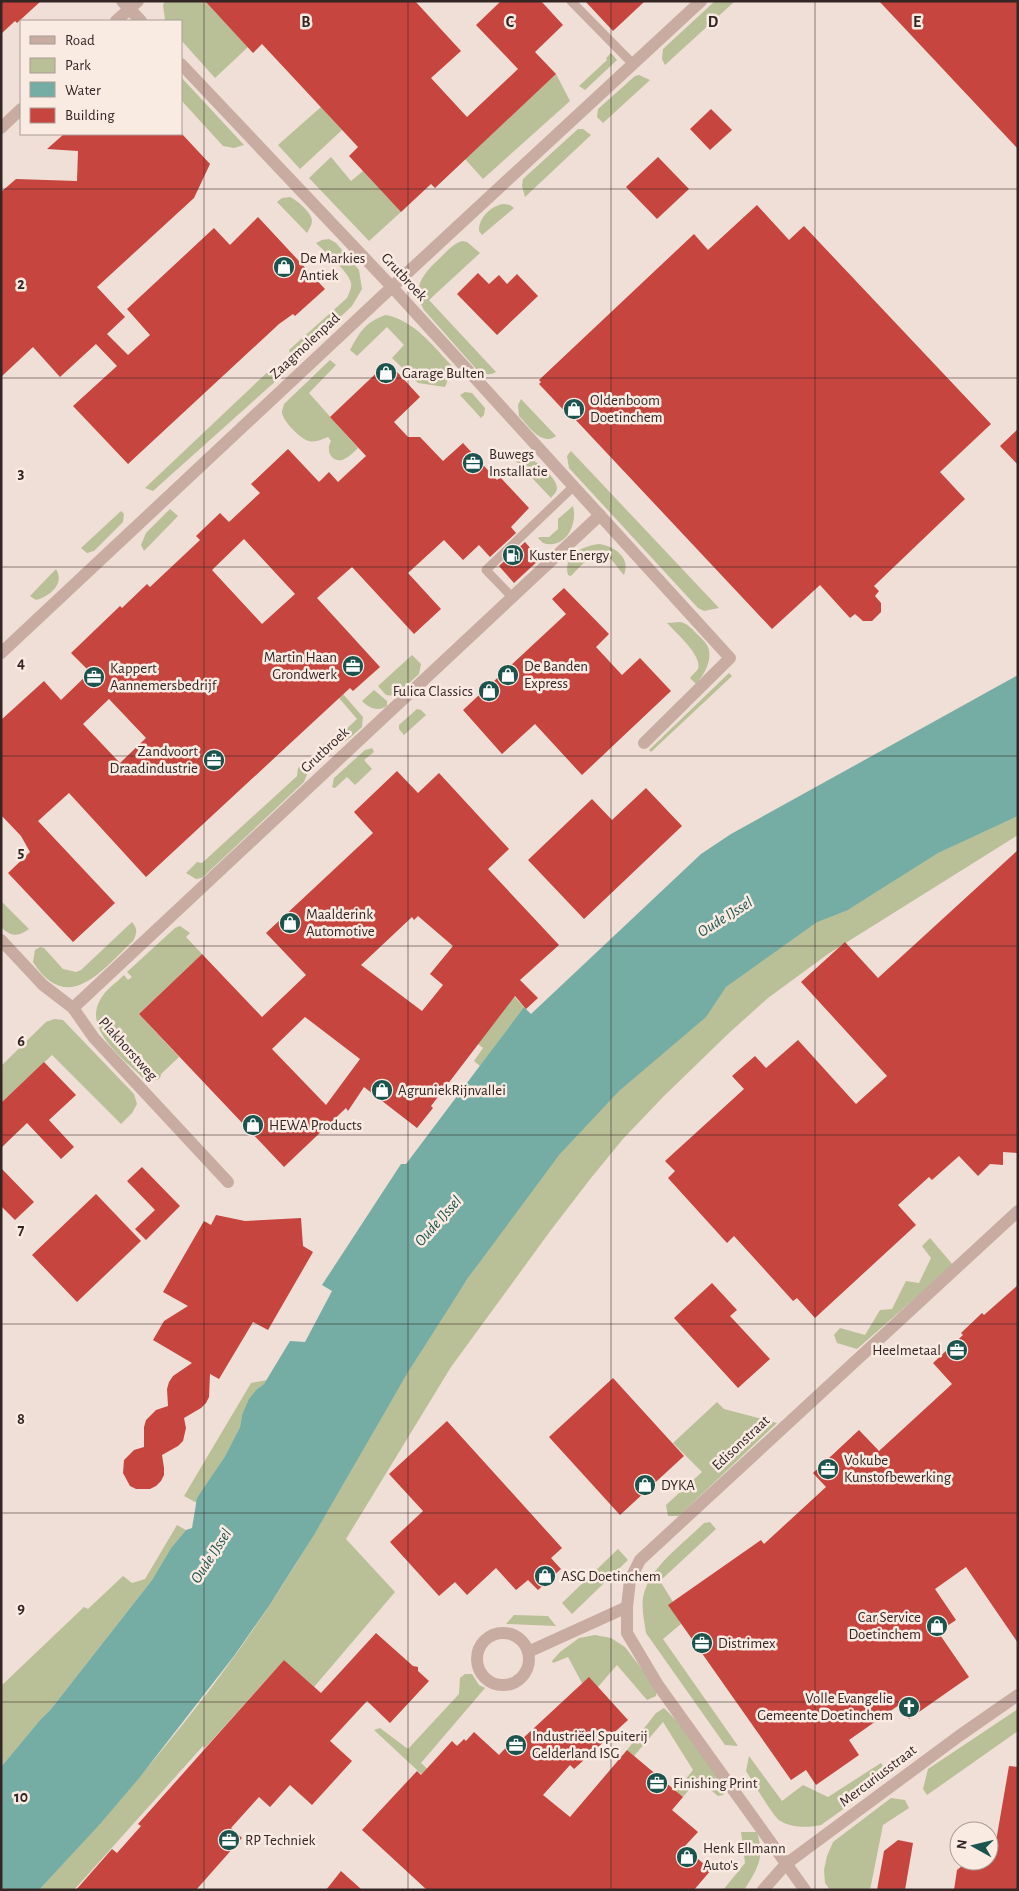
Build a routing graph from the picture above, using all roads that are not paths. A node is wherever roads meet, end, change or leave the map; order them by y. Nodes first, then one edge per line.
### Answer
1 (571, 1) edge
2 (698, 2) edge
3 (130, 4) edge
4 (117, 20) edge
5 (140, 20) edge
6 (632, 64) junction
7 (182, 65) edge
8 (20, 110) edge
9 (1, 128) edge
10 (392, 287) junction
11 (574, 486) junction
12 (600, 515) junction
13 (512, 597) junction
14 (1, 653) edge
15 (644, 743) dead end
16 (1, 940) edge
17 (73, 1008) junction
18 (228, 1182) dead end
19 (1018, 1211) edge
20 (627, 1607) junction
21 (528, 1652) junction
22 (1018, 1695) edge
23 (786, 1864) junction
24 (763, 1890) edge
25 (805, 1890) edge

1 - 6 lane
2 - 6 street, Zaagmolenpad
3 - 4 street
3 - 5 street
6 - 10 street, Zaagmolenpad
7 - 10 street, Grutbroek
8 - 9 street
10 - 11 street, Grutbroek
10 - 14 street, Zaagmolenpad
11 - 12 street, Grutbroek
11 - 13 lane
12 - 13 street, Grutbroek
12 - 15 street, Grutbroek
13 - 17 street, Grutbroek
16 - 17 street, Plakhorstweg
17 - 18 street, Plakhorstweg
19 - 20 street, Edisonstraat
20 - 21 street
20 - 23 street, Edisonstraat
21 - 21 street
22 - 23 street, Mercuriusstraat
23 - 24 street, Mercuriusstraat
23 - 25 street, Edisonstraat

